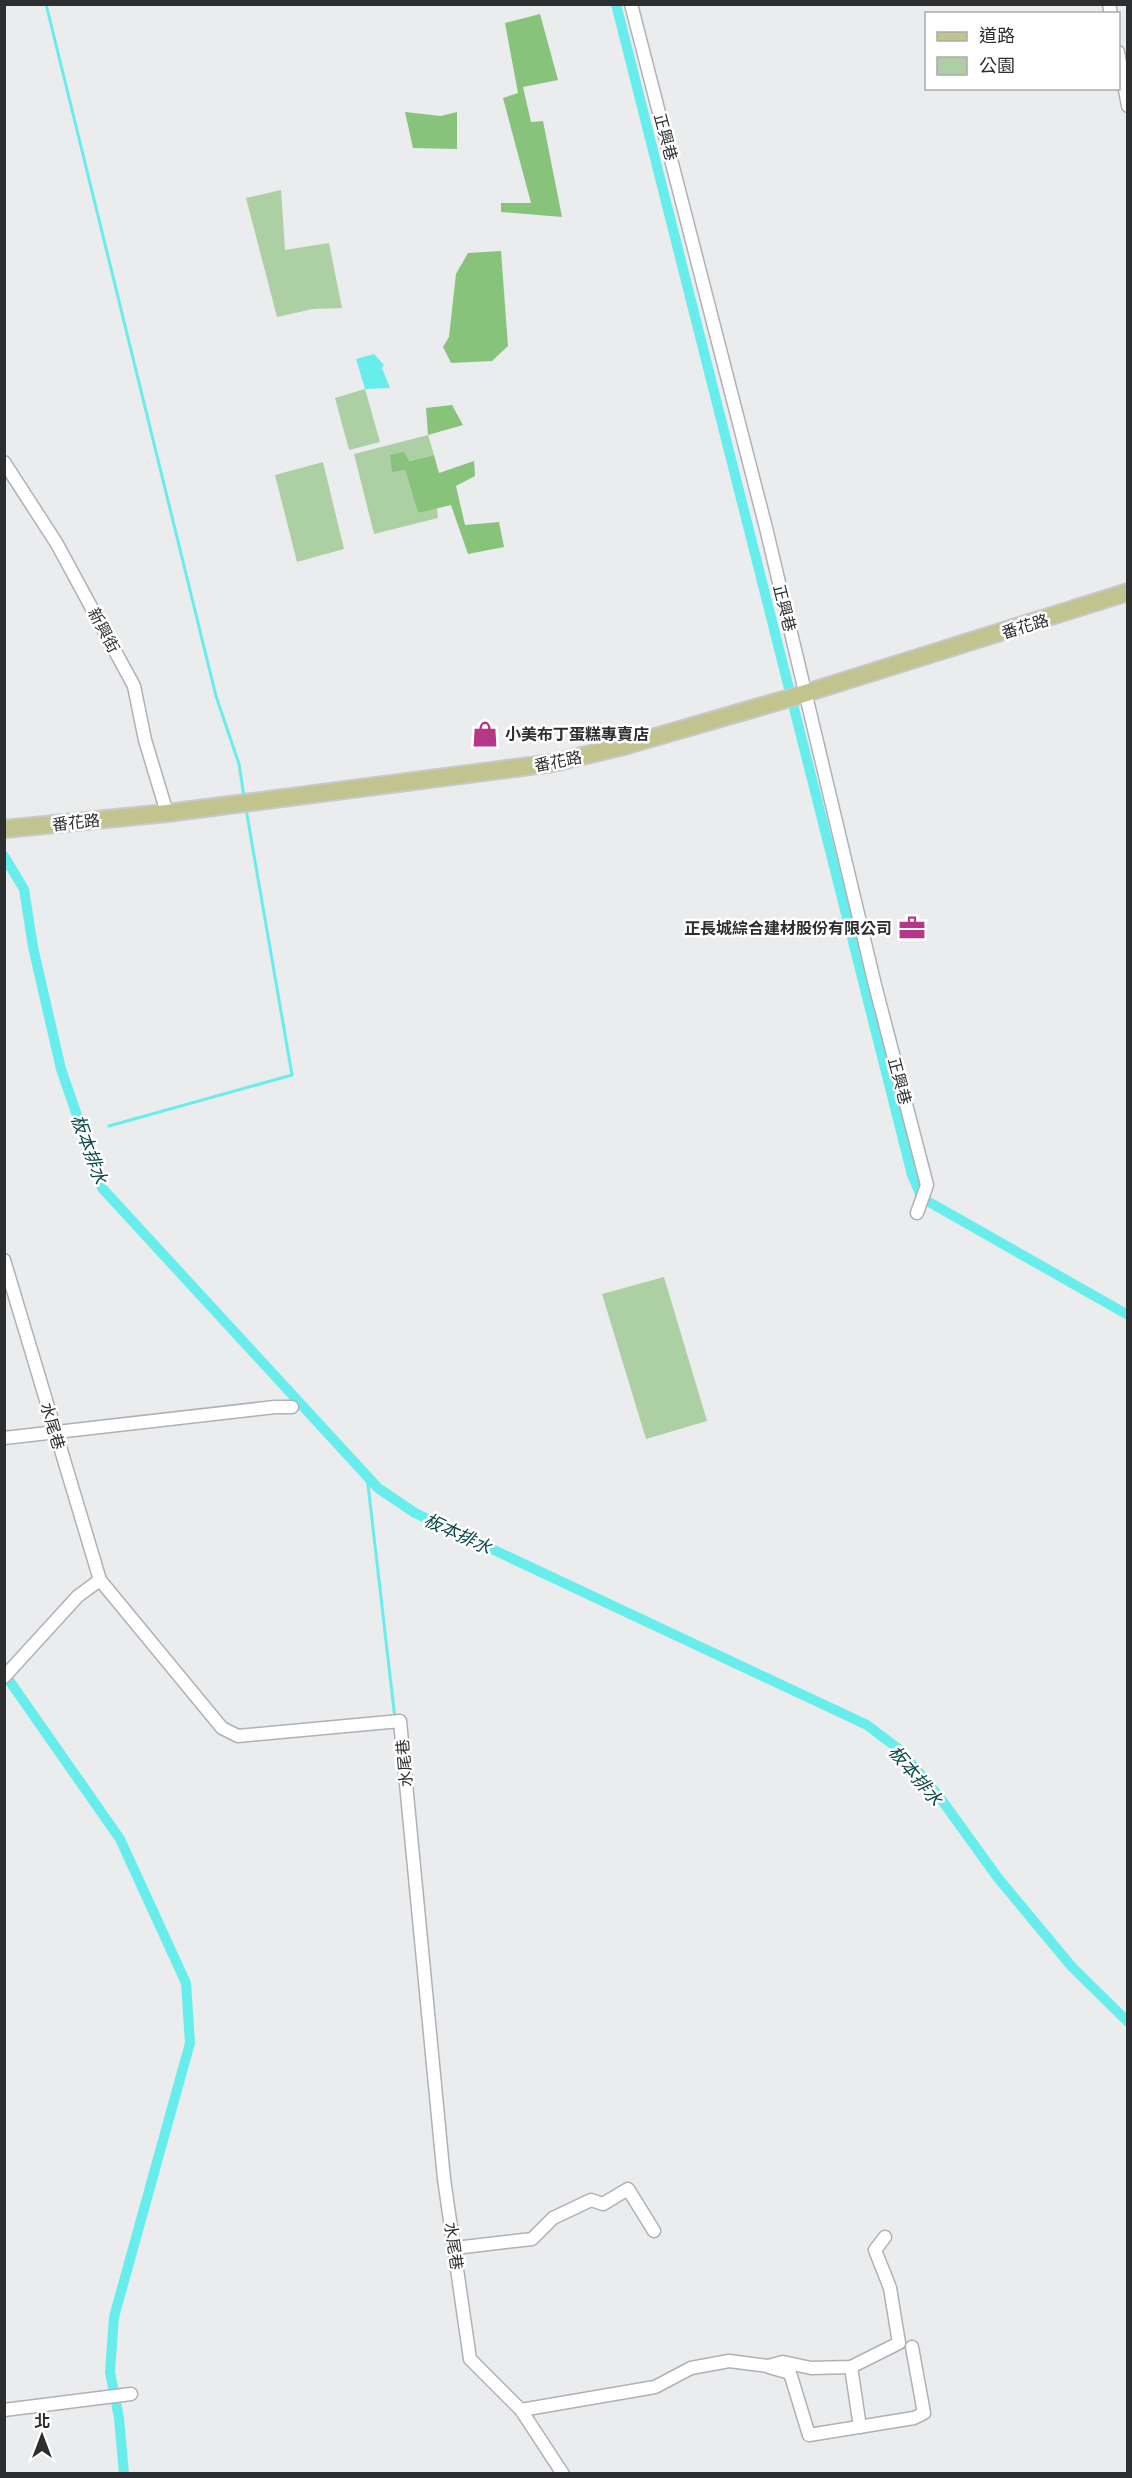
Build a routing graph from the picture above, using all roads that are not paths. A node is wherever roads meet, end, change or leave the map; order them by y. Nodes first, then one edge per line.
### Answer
1 (631, 4) edge
2 (1120, 58) edge
3 (1128, 106) edge
4 (4, 462) edge
5 (1128, 592) edge
6 (806, 692) junction
7 (167, 813) junction
8 (4, 829) edge
9 (917, 1213) dead end
10 (4, 1260) edge
11 (292, 1407) dead end
12 (55, 1433) junction
13 (4, 1438) edge
14 (100, 1580) junction
15 (4, 1677) edge
16 (654, 2231) dead end
17 (885, 2237) dead end
18 (455, 2248) junction
19 (912, 2347) dead end
20 (768, 2366) junction
21 (851, 2367) junction
22 (131, 2394) dead end
23 (4, 2410) edge
24 (521, 2410) junction
25 (860, 2427) junction
26 (562, 2474) edge

1 - 6 street, 正興巷
2 - 3 street
4 - 7 street, 新興街
5 - 6 main road, 番花路
6 - 7 main road, 番花路
6 - 9 street, 正興巷
7 - 8 main road, 番花路
10 - 12 street, 水尾巷
11 - 12 street
12 - 13 street
12 - 14 street, 水尾巷
14 - 15 street
14 - 18 street, 水尾巷
16 - 18 street
17 - 21 street
18 - 24 street, 水尾巷
19 - 25 street
20 - 21 street
20 - 24 street
20 - 25 street
21 - 25 street
22 - 23 street
24 - 26 street, 水尾巷

